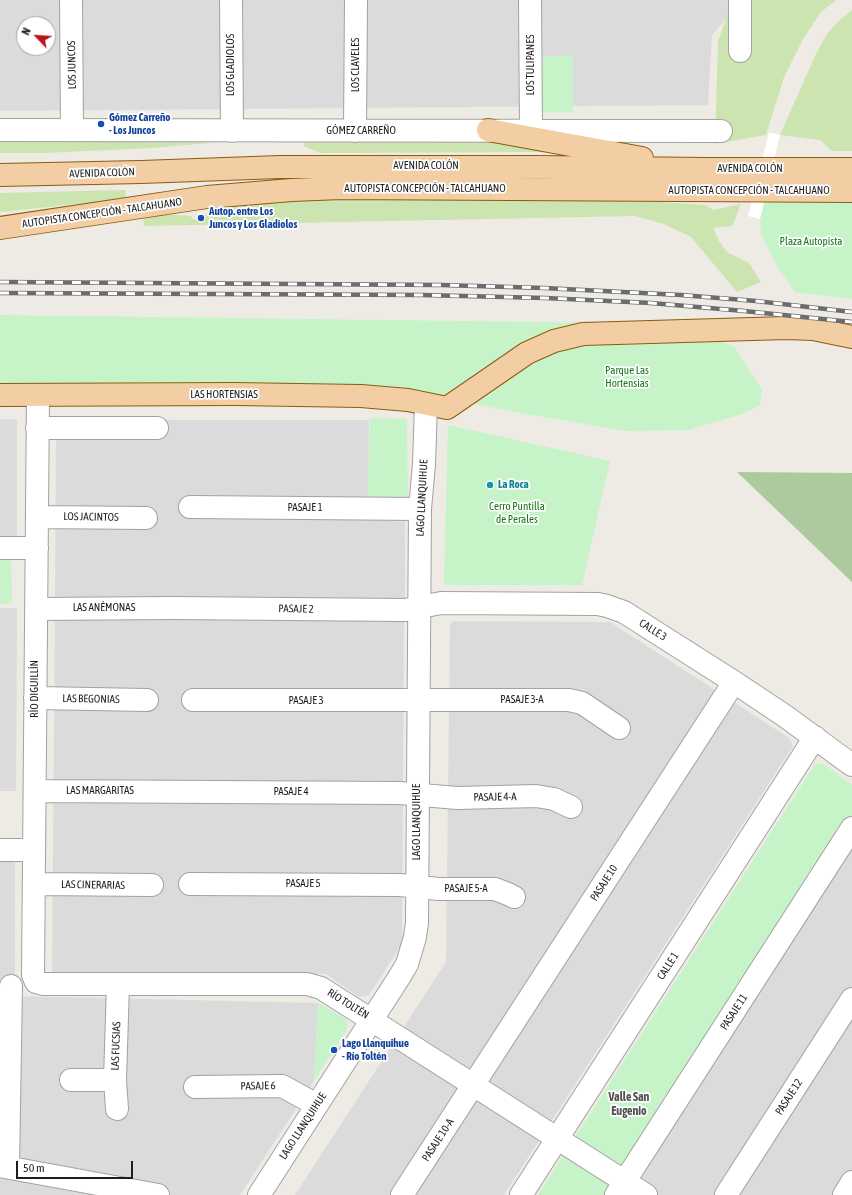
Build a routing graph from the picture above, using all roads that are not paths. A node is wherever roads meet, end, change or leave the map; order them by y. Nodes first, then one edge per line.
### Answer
1 (71, 0) edge
2 (231, 0) edge
3 (356, 0) edge
4 (530, 0) edge
5 (740, 0) edge
6 (740, 51) dead end
7 (0, 130) edge
8 (72, 130) junction
9 (232, 130) junction
10 (488, 130) junction
11 (531, 130) junction
12 (721, 130) dead end
13 (355, 131) junction
14 (705, 169) junction
15 (852, 169) edge
16 (0, 175) edge
17 (852, 191) edge
18 (0, 228) edge
19 (852, 337) edge
20 (0, 395) edge
21 (38, 395) junction
22 (426, 404) junction
23 (37, 428) junction
24 (157, 428) dead end
25 (190, 507) dead end
26 (420, 509) junction
27 (37, 516) junction
28 (146, 518) dead end
29 (0, 548) edge
30 (37, 548) junction
31 (172, 608) joint
32 (419, 608) junction
33 (36, 609) junction
34 (734, 682) junction
35 (35, 698) junction
36 (147, 700) dead end
37 (193, 700) dead end
38 (418, 701) junction
39 (619, 728) dead end
40 (815, 737) junction
41 (852, 765) edge
42 (35, 791) junction
43 (165, 792) joint
44 (417, 794) junction
45 (571, 807) dead end
46 (852, 828) edge
47 (0, 850) edge
48 (34, 850) junction
49 (34, 884) junction
50 (190, 884) dead end
51 (152, 885) dead end
52 (417, 886) junction
53 (514, 897) dead end
54 (36, 982) junction
55 (118, 984) junction
56 (5, 986) edge
57 (852, 999) edge
58 (372, 1019) junction
59 (71, 1080) dead end
60 (115, 1080) junction
61 (473, 1084) junction
62 (195, 1087) dead end
63 (317, 1105) junction
64 (117, 1109) dead end
65 (557, 1138) junction
66 (4, 1167) edge
67 (852, 1182) edge
68 (620, 1188) edge
69 (158, 1195) edge
70 (259, 1195) edge
71 (402, 1195) edge
72 (521, 1195) edge
73 (646, 1195) edge
74 (726, 1195) edge
75 (844, 1195) edge

1 - 8 street, LOS JUNCOS
2 - 9 street, LOS GLADIOLOS
3 - 13 street, LOS CLAVELES
4 - 11 street, LOS TULIPANES
5 - 6 street
7 - 8 street, GÓMEZ CARREÑO
8 - 9 street, GÓMEZ CARREÑO
9 - 13 street, GÓMEZ CARREÑO
10 - 11 street, GÓMEZ CARREÑO
10 - 13 street, GÓMEZ CARREÑO
10 - 14 main road
11 - 12 street, GÓMEZ CARREÑO
14 - 15 main road, AVENIDA COLÓN
14 - 16 main road, AVENIDA COLÓN
17 - 18 main road, AUTOPISTA CONCEPCIÓN - TALCAHUANO
19 - 22 main road, LAS HORTENSIAS
20 - 21 main road, LAS HORTENSIAS
21 - 22 main road, LAS HORTENSIAS
21 - 23 street, RÍO DIGUILLÍN
22 - 26 street, LAGO LLANQUIHUE
23 - 24 street
23 - 27 street, RÍO DIGUILLÍN
25 - 26 street, PASAJE 1
26 - 32 street, LAGO LLANQUIHUE
27 - 28 street, LOS JACINTOS
27 - 30 street, RÍO DIGUILLÍN
29 - 30 street
30 - 33 street, RÍO DIGUILLÍN
31 - 32 street, PASAJE 2
31 - 33 street, LAS ANÉMONAS
32 - 34 street, CALLE 3
32 - 38 street, LAGO LLANQUIHUE
33 - 35 street, RÍO DIGUILLÍN
34 - 40 street, CALLE 3
34 - 61 street, PASAJE 10
35 - 36 street, LAS BEGONIAS
35 - 42 street, RÍO DIGUILLÍN
37 - 38 street, PASAJE 3
38 - 39 street, PASAJE 3-A
38 - 44 street, LAGO LLANQUIHUE
40 - 41 street, CALLE 3
40 - 65 street, CALLE 1
42 - 43 street, LAS MARGARITAS
42 - 48 street, RÍO DIGUILLÍN
43 - 44 street, PASAJE 4
44 - 45 street, PASAJE 4-A
44 - 52 street, LAGO LLANQUIHUE
46 - 68 street, PASAJE 11
47 - 48 street
48 - 49 street, RÍO DIGUILLÍN
49 - 51 street, LAS CINERARIAS
49 - 54 street, RÍO DIGUILLÍN
50 - 52 street, PASAJE 5
52 - 53 street, PASAJE 5-A
52 - 58 street, LAGO LLANQUIHUE
54 - 55 street, RÍO TOLTÉN
54 - 56 street, RÍO TOLTÉN
55 - 58 street, RÍO TOLTÉN
55 - 60 street, LAS FUCSIAS
56 - 66 street
57 - 74 street, PASAJE 12
58 - 61 street, RÍO TOLTÉN
58 - 63 street, LAGO LLANQUIHUE
59 - 60 street
60 - 64 street, LAS FUCSIAS
61 - 65 street, RÍO TOLTÉN
61 - 71 street, PASAJE 10-A
62 - 63 street, PASAJE 6
63 - 70 street, LAGO LLANQUIHUE
65 - 68 street, RÍO TOLTÉN
65 - 72 street, CALLE 1
66 - 69 street
67 - 75 street
68 - 73 street, RÍO TOLTÉN

